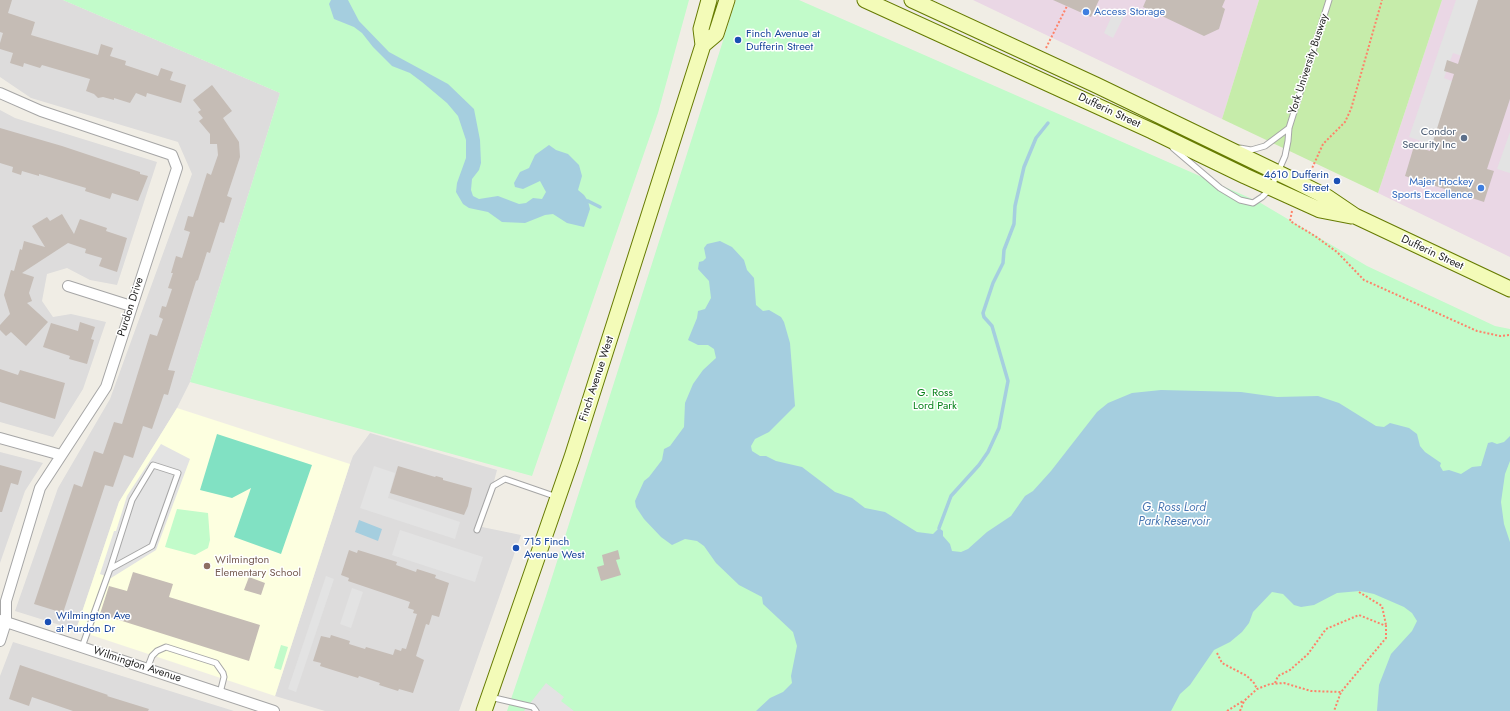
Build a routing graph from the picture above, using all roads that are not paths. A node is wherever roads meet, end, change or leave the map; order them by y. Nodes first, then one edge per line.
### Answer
1 (709, 0) edge
2 (726, 0) edge
3 (865, 0) edge
4 (912, 0) edge
5 (1329, 0) edge
6 (703, 45) junction
7 (0, 93) edge
8 (1288, 128) junction
9 (1152, 131) junction
10 (1220, 145) junction
11 (1278, 174) junction
12 (1271, 188) junction
13 (1355, 216) junction
14 (68, 286) dead end
15 (1510, 289) edge
16 (131, 306) junction
17 (0, 438) edge
18 (61, 455) junction
19 (558, 497) junction
20 (477, 530) dead end
21 (110, 569) junction
22 (3, 621) edge
23 (0, 641) edge
24 (82, 647) junction
25 (147, 669) junction
26 (220, 693) junction
27 (489, 696) junction
28 (535, 709) edge
29 (274, 711) edge
30 (484, 711) edge

1 - 6 main road, Finch Avenue West
2 - 6 main road, Finch Avenue West
3 - 9 main road, Dufferin Street
4 - 10 main road, Dufferin Street
5 - 8 lane, York University Busway
6 - 19 main road, Finch Avenue West
7 - 16 street, Purdon Drive
8 - 10 lane, York University Busway
8 - 11 lane, York University Busway
9 - 12 main road, Dufferin Street
9 - 12 lane, York University Busway
10 - 11 main road, Dufferin Street
11 - 12 lane, York University Busway
11 - 13 main road, Dufferin Street
12 - 13 main road, Dufferin Street
13 - 15 main road, Dufferin Street
14 - 16 street
16 - 18 street, Purdon Drive
17 - 18 street
18 - 22 street, Purdon Drive
19 - 20 lane
19 - 27 main road, Finch Avenue West
21 - 21 lane
21 - 24 lane
22 - 23 street, Purdon Drive
22 - 24 street, Wilmington Avenue
24 - 25 street, Wilmington Avenue
25 - 26 street, Wilmington Avenue
25 - 26 lane
26 - 29 street, Wilmington Avenue
27 - 28 lane
27 - 30 main road, Finch Avenue West

